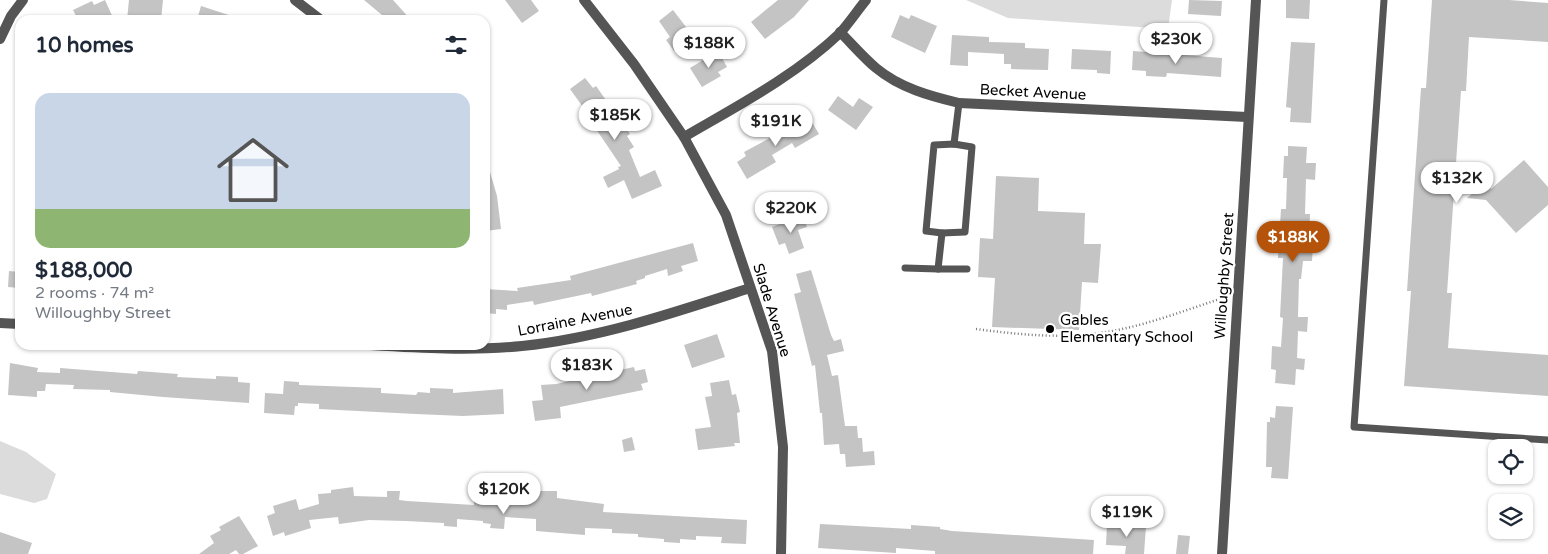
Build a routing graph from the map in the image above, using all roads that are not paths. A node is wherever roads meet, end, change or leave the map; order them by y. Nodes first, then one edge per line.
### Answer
1 (23, 0) edge
2 (295, 0) edge
3 (584, 0) edge
4 (866, 0) edge
5 (1256, 0) edge
6 (1384, 0) edge
7 (314, 15) edge
8 (840, 32) junction
9 (0, 39) edge
10 (959, 103) junction
11 (1247, 117) junction
12 (684, 137) junction
13 (954, 144) junction
14 (942, 233) junction
15 (905, 268) dead end
16 (938, 269) junction
17 (967, 269) dead end
18 (750, 288) junction
19 (0, 323) edge
20 (15, 324) edge
21 (490, 346) edge
22 (1548, 440) edge
23 (781, 554) edge
24 (1222, 554) edge

1 - 9 street
2 - 7 street
3 - 12 street, Slade Avenue
4 - 8 street
5 - 11 street, Willoughby Street
6 - 22 lane
8 - 10 street, Becket Avenue
8 - 12 street
10 - 11 street, Becket Avenue
10 - 13 lane
11 - 24 street, Willoughby Street
12 - 18 street, Slade Avenue
13 - 14 lane
13 - 14 lane
14 - 16 lane
15 - 16 lane
16 - 17 lane
18 - 21 street, Lorraine Avenue
18 - 23 street, Slade Avenue
19 - 20 street

